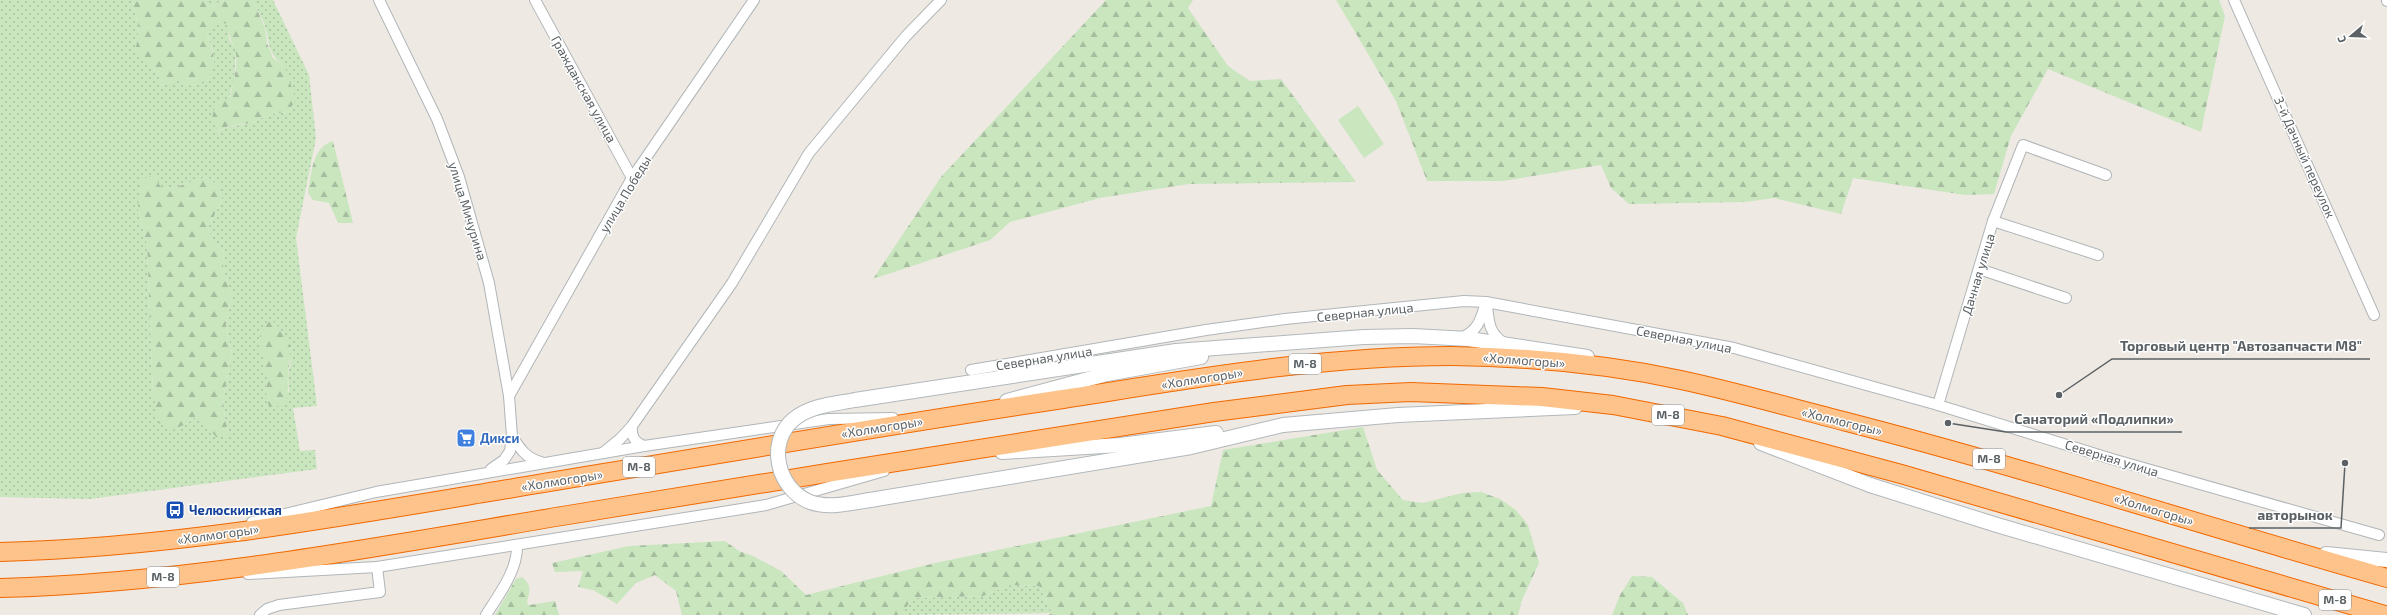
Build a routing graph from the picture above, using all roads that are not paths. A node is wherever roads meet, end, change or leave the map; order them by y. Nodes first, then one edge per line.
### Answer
1 (379, 0) edge
2 (535, 0) edge
3 (941, 0) edge
4 (2234, 0) edge
5 (750, 2) edge
6 (2106, 175) dead end
7 (632, 178) junction
8 (1994, 221) junction
9 (2098, 256) dead end
10 (1980, 269) junction
11 (2066, 298) dead end
12 (1486, 302) junction
13 (2374, 315) dead end
14 (1456, 339) junction
15 (1504, 343) junction
16 (1262, 346) junction
17 (971, 370) dead end
18 (1653, 375) junction
19 (509, 396) junction
20 (1613, 405) junction
21 (1938, 405) junction
22 (959, 414) junction
23 (939, 418) junction
24 (1283, 425) junction
25 (632, 426) junction
26 (1722, 426) junction
27 (512, 436) junction
28 (644, 446) junction
29 (964, 452) junction
30 (600, 454) junction
31 (940, 456) junction
32 (543, 463) junction
33 (484, 472) junction
34 (2379, 535) dead end
35 (192, 538) junction
36 (517, 545) junction
37 (2288, 550) junction
38 (0, 552) edge
39 (2387, 560) edge
40 (377, 567) junction
41 (186, 573) junction
42 (2387, 578) edge
43 (0, 588) edge
44 (260, 615) edge
45 (486, 615) edge
46 (2304, 615) edge
47 (2385, 615) edge

1 - 19 street, улица Мичурина
2 - 7 street, Гражданская улица
3 - 25 street
4 - 13 street, 3-й Дачный переулок
5 - 7 street, улица Победы
6 - 8 street, Дачная улица
7 - 19 street, улица Победы
8 - 9 street
8 - 10 street, Дачная улица
10 - 11 street
10 - 21 street, Дачная улица
12 - 14 street
12 - 15 street
12 - 17 street, Северная улица
12 - 21 street, Северная улица
14 - 15 main road
14 - 16 main road
15 - 18 main road
16 - 22 main road
16 - 24 main road, bridge
18 - 22 highway, «Холмогоры» / М-8
18 - 37 highway, «Холмогоры» / М-8
19 - 27 street, улица Мичурина
20 - 24 main road
20 - 26 highway, М-8
20 - 29 highway, М-8
21 - 34 street, Северная улица
22 - 23 highway, «Холмогоры» / М-8
23 - 28 street
23 - 35 highway, «Холмогоры» / М-8
24 - 29 main road
25 - 28 street
25 - 30 street
26 - 46 main road
26 - 47 highway, М-8
27 - 32 street
27 - 33 street, улица Мичурина
28 - 30 street
29 - 31 highway, М-8
30 - 32 street
31 - 36 street
31 - 41 highway, М-8
32 - 33 street
33 - 35 street
35 - 38 highway, «Холмогоры» / М-8
36 - 40 street
36 - 45 street
37 - 39 main road
37 - 42 highway, «Холмогоры» / М-8
40 - 41 street
40 - 44 street
41 - 43 highway, М-8

